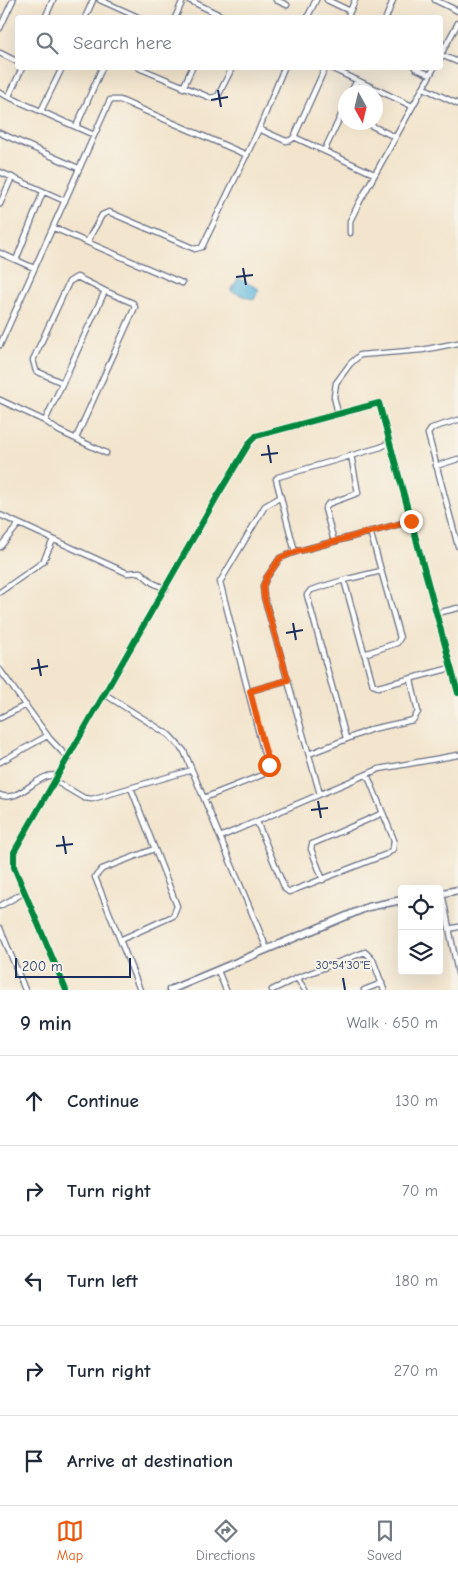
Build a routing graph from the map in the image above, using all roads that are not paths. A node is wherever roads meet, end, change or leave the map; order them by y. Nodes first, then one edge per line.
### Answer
1 (13, 0) edge
2 (53, 0) edge
3 (93, 0) edge
4 (100, 0) edge
5 (183, 0) edge
6 (189, 0) edge
7 (276, 0) edge
8 (316, 0) edge
9 (327, 0) edge
10 (355, 0) edge
11 (393, 0) edge
12 (435, 0) edge
13 (287, 5) dead end
14 (350, 11) junction
15 (458, 11) edge
16 (127, 12) junction
17 (46, 15) edge
18 (86, 15) edge
19 (126, 15) edge
20 (134, 15) edge
21 (176, 15) edge
22 (215, 15) edge
23 (308, 15) edge
24 (348, 15) edge
25 (388, 15) edge
26 (458, 23) edge
27 (0, 28) edge
28 (443, 52) edge
29 (0, 53) edge
30 (443, 57) edge
31 (15, 60) edge
32 (458, 62) edge
33 (21, 70) edge
34 (61, 70) edge
35 (101, 70) edge
36 (144, 70) edge
37 (153, 70) edge
38 (191, 70) edge
39 (231, 70) edge
40 (283, 70) edge
41 (324, 70) edge
42 (335, 70) edge
43 (420, 70) edge
44 (433, 70) edge
45 (152, 73) junction
46 (430, 74) junction
47 (357, 80) junction
48 (354, 85) edge
49 (183, 88) junction
50 (424, 88) junction
51 (0, 92) edge
52 (9, 96) junction
53 (458, 104) edge
54 (412, 106) junction
55 (41, 111) junction
56 (338, 124) edge
57 (76, 127) junction
58 (259, 129) junction
59 (381, 130) edge
60 (0, 133) edge
61 (94, 135) junction
62 (294, 137) junction
63 (395, 137) junction
64 (324, 151) junction
65 (247, 155) junction
66 (78, 168) junction
67 (0, 172) edge
68 (374, 174) junction
69 (12, 177) junction
70 (44, 192) junction
71 (65, 201) junction
72 (0, 204) edge
73 (54, 228) junction
74 (350, 234) dead end
75 (87, 242) junction
76 (0, 253) edge
77 (16, 260) junction
78 (34, 268) junction
79 (182, 283) dead end
80 (105, 291) junction
81 (458, 343) edge
82 (0, 345) edge
83 (63, 383) junction
84 (0, 400) edge
85 (338, 413) junction
86 (458, 420) edge
87 (45, 421) junction
88 (76, 438) junction
89 (390, 442) junction
90 (106, 453) dead end
91 (350, 455) junction
92 (458, 459) edge
93 (436, 466) junction
94 (281, 497) junction
95 (0, 515) edge
96 (411, 521) junction
97 (19, 524) junction
98 (370, 531) junction
99 (54, 540) junction
100 (334, 541) junction
101 (458, 546) edge
102 (0, 547) edge
103 (295, 552) junction
104 (381, 571) junction
105 (344, 580) junction
106 (166, 590) junction
107 (0, 592) edge
108 (458, 608) edge
109 (437, 613) junction
110 (364, 654) junction
111 (451, 668) junction
112 (0, 670) edge
113 (2, 678) edge
114 (288, 680) junction
115 (412, 680) junction
116 (250, 691) junction
117 (458, 693) edge
118 (106, 695) junction
119 (26, 705) junction
120 (0, 718) edge
121 (48, 736) junction
122 (346, 738) junction
123 (309, 754) junction
124 (458, 755) edge
125 (69, 759) junction
126 (0, 762) edge
127 (192, 770) junction
128 (367, 774) junction
129 (58, 776) junction
130 (55, 782) junction
131 (131, 788) junction
132 (320, 794) junction
133 (0, 795) edge
134 (204, 798) junction
135 (383, 813) junction
136 (257, 822) junction
137 (220, 837) junction
138 (154, 849) junction
139 (323, 880) junction
140 (458, 890) edge
141 (25, 892) junction
142 (443, 894) edge
143 (398, 901) edge
144 (443, 904) edge
145 (0, 906) edge
146 (0, 928) edge
147 (458, 928) edge
148 (448, 929) junction
149 (120, 940) junction
150 (268, 949) junction
151 (218, 971) junction
152 (458, 973) edge
153 (297, 978) junction
154 (382, 983) junction
155 (24, 988) edge
156 (17, 990) edge
157 (66, 990) edge
158 (140, 990) edge
159 (170, 990) edge
160 (226, 990) edge
161 (272, 990) edge
162 (305, 990) edge
163 (364, 990) edge
164 (384, 990) edge

1 - 27 street
2 - 17 street
3 - 18 street
4 - 16 street
5 - 21 street
6 - 22 street
7 - 13 street
8 - 23 street
9 - 14 street
10 - 14 street
11 - 25 street
12 - 15 street
14 - 24 street
16 - 19 street
16 - 20 street
26 - 28 street
29 - 31 street
30 - 32 street
33 - 52 street
34 - 55 street
35 - 57 street
36 - 45 street
37 - 45 street
38 - 49 street
39 - 49 street
40 - 58 street
41 - 62 street
42 - 47 street
43 - 46 street
44 - 46 street
45 - 49 street
46 - 50 street
47 - 48 street
47 - 54 street
50 - 53 street
50 - 54 street
51 - 52 street
52 - 55 street
54 - 63 street
55 - 57 street
56 - 64 street
57 - 61 street
58 - 62 street
58 - 65 street
59 - 63 street
60 - 66 street
61 - 65 street
61 - 66 street
62 - 64 street
63 - 68 street
64 - 68 street
65 - 75 street
66 - 71 street
67 - 69 street
68 - 74 street
69 - 70 street
69 - 72 street
70 - 71 street
70 - 77 street
71 - 73 street
73 - 75 street
73 - 78 street
75 - 79 street
76 - 77 street
77 - 78 street
78 - 82 street
80 - 83 street
80 - 83 street
80 - 88 street
81 - 85 street
83 - 87 street
84 - 87 street
85 - 89 street
85 - 106 street
86 - 93 street
87 - 88 street
88 - 90 street
89 - 91 street
89 - 96 street
91 - 94 street
91 - 100 street
92 - 93 street
93 - 101 street
94 - 103 street
94 - 116 street
95 - 97 street
96 - 98 street
96 - 109 street
97 - 99 street
97 - 102 street
98 - 100 street
98 - 104 street
99 - 106 street
99 - 107 street
100 - 103 street
103 - 114 street
104 - 105 street
104 - 110 street
105 - 110 street
105 - 122 street
106 - 118 street
108 - 109 street
109 - 111 street
110 - 115 street
111 - 115 street
111 - 117 street
112 - 113 street
113 - 119 street
114 - 116 street
114 - 123 street
115 - 122 street
116 - 134 street
118 - 125 street
118 - 127 street
119 - 120 street
119 - 121 street
121 - 125 street
121 - 126 street
122 - 123 street
123 - 132 street
124 - 128 street
125 - 129 street
127 - 131 street
127 - 134 street
128 - 132 street
128 - 135 street
129 - 130 street
129 - 133 street
130 - 131 street
130 - 141 street
131 - 138 street
132 - 136 street
134 - 137 street
135 - 139 street
135 - 139 street
136 - 137 street
136 - 139 street
137 - 150 street
138 - 149 street
138 - 149 street
140 - 142 street
141 - 145 street
141 - 157 street
143 - 150 street
144 - 148 street
146 - 155 street
147 - 148 street
148 - 152 street
149 - 158 street
150 - 151 street
151 - 159 street
151 - 160 street
153 - 154 street
153 - 161 street
153 - 162 street
154 - 163 street
154 - 164 street
155 - 156 street

